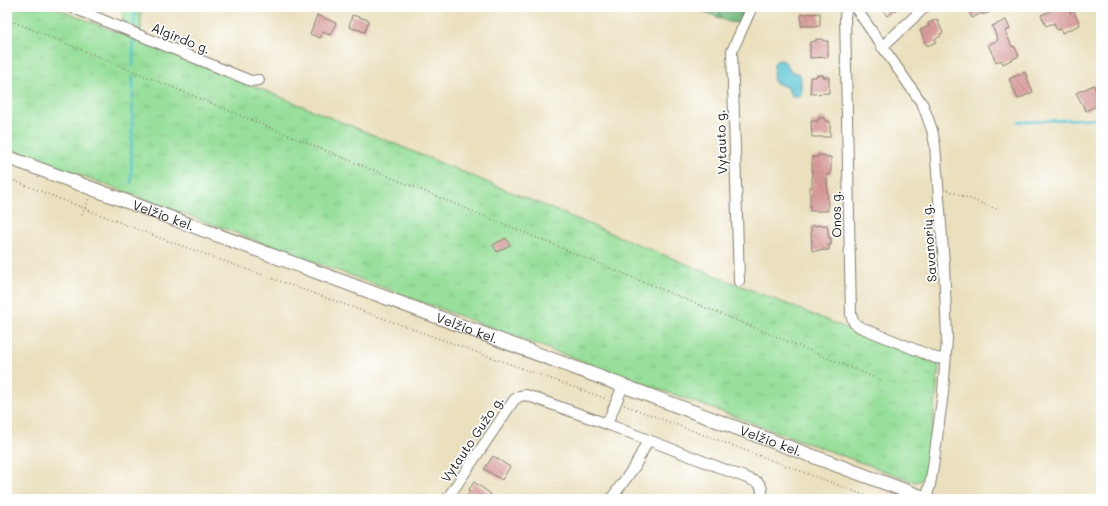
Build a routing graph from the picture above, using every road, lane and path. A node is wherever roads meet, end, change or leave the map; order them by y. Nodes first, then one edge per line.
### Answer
1 (71, 7) edge
2 (752, 7) edge
3 (850, 7) edge
4 (855, 7) edge
5 (925, 7) edge
6 (7, 19) edge
7 (882, 46) junction
8 (259, 80) dead end
9 (7, 157) edge
10 (7, 178) edge
11 (938, 187) junction
12 (92, 189) junction
13 (84, 209) junction
14 (1000, 210) dead end
15 (82, 215) dead end
16 (739, 281) dead end
17 (945, 359) junction
18 (881, 380) dead end
19 (623, 386) junction
20 (616, 403) junction
21 (608, 424) junction
22 (648, 440) junction
23 (762, 496) edge
24 (447, 499) edge
25 (612, 499) edge
26 (875, 499) edge
27 (927, 499) edge

1 - 8 street, Algirdo g.
2 - 16 street, Vytauto g.
3 - 17 street, Onos g.
4 - 7 street, Savanorių g.
5 - 7 street
6 - 18 path
7 - 11 street, Savanorių g.
9 - 12 main road, Velžio kel.
10 - 13 path
11 - 14 path
11 - 17 street, Savanorių g.
12 - 13 path
12 - 19 main road, Velžio kel.
13 - 15 path
13 - 20 path
17 - 27 street, Savanorių g.
19 - 20 street
19 - 27 main road, Velžio kel.
20 - 21 street
20 - 26 path
21 - 22 street
21 - 24 street, Vytauto Gužo g.
22 - 23 street
22 - 25 street

